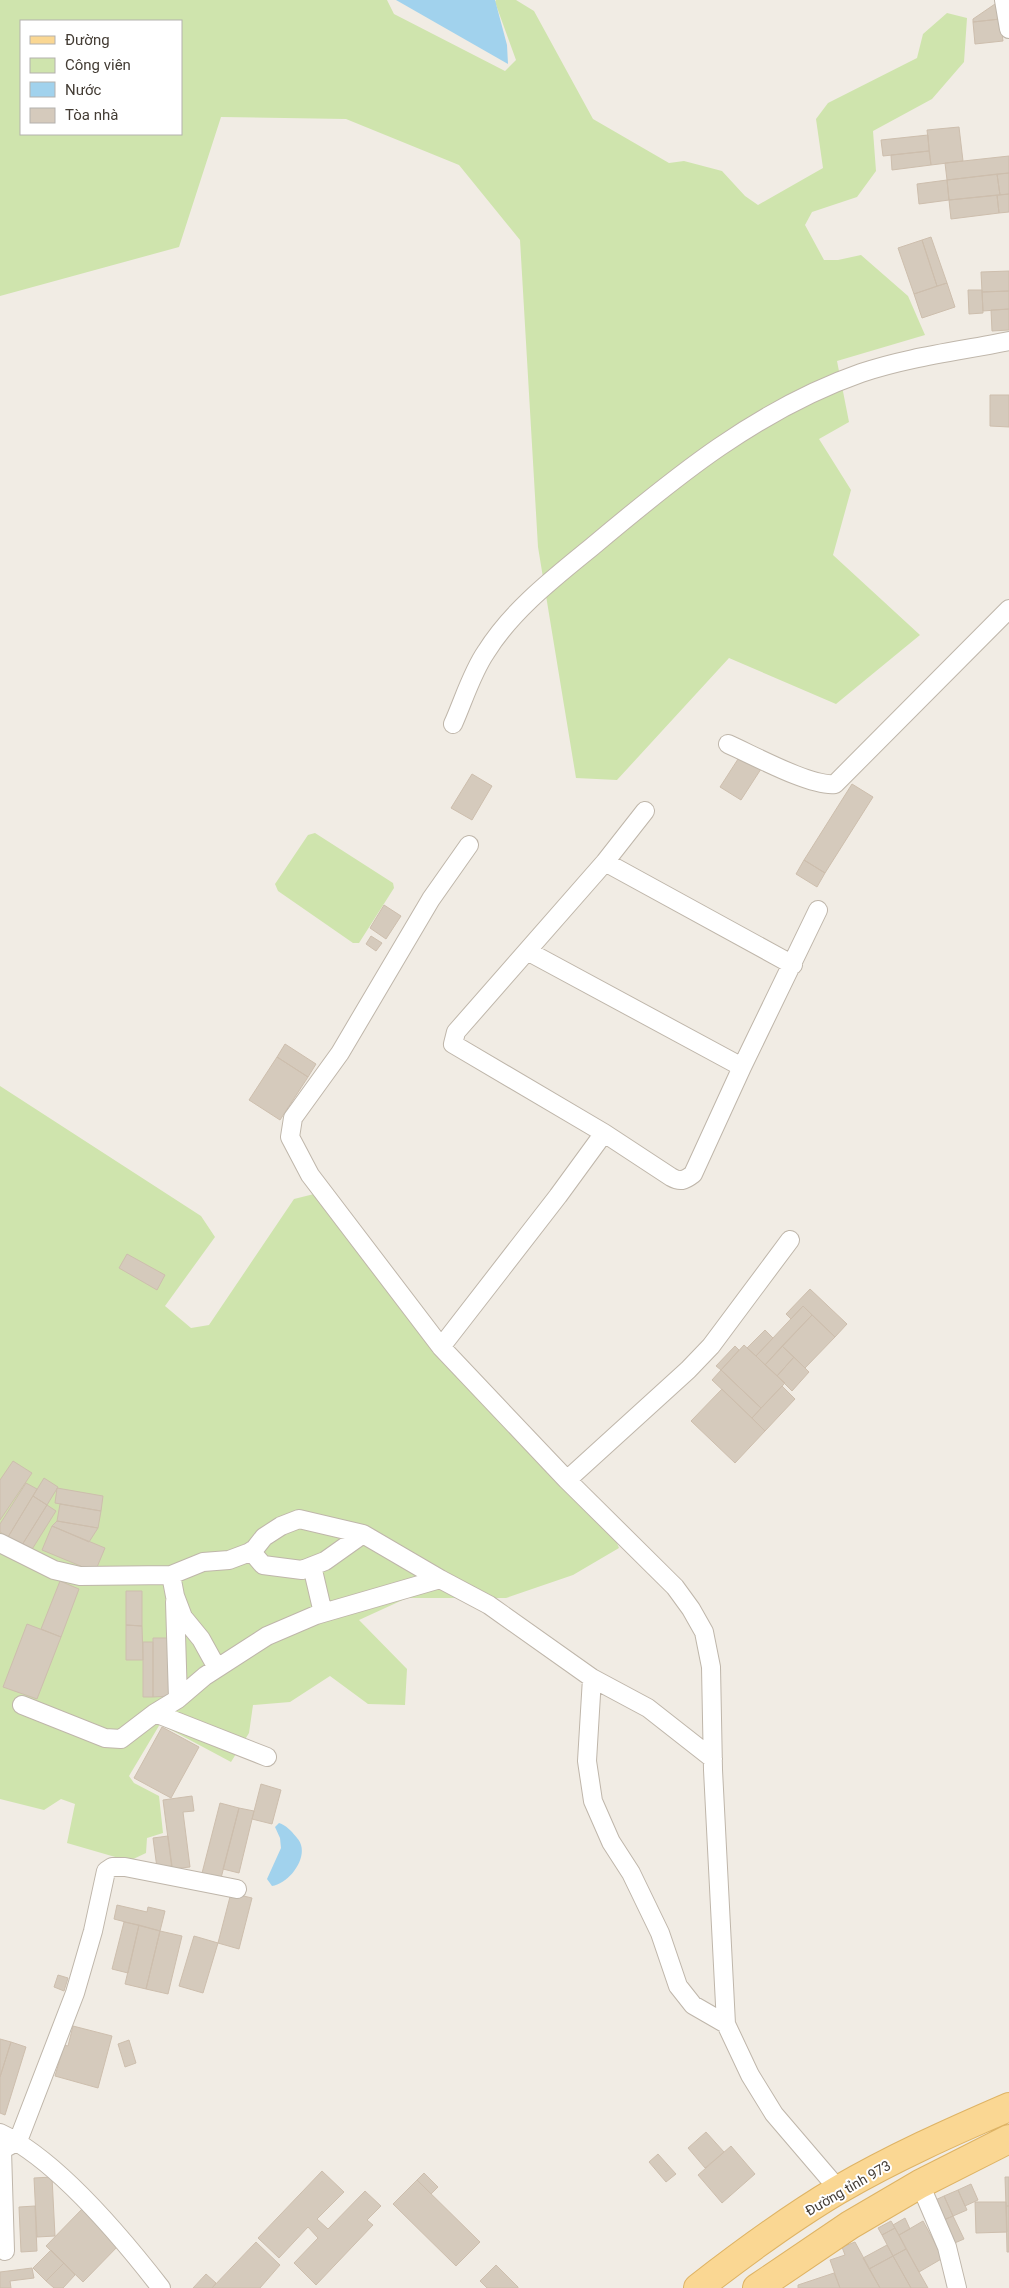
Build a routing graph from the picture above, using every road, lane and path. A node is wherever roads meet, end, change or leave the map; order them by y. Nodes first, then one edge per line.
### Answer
1 (1004, 0) edge
2 (1009, 29) edge
3 (1009, 341) edge
4 (1009, 609) edge
5 (453, 724) dead end
6 (728, 744) dead end
7 (645, 812) dead end
8 (468, 845) dead end
9 (605, 862) junction
10 (818, 910) dead end
11 (529, 952) junction
12 (793, 965) junction
13 (742, 1067) junction
14 (604, 1133) junction
15 (790, 1240) dead end
16 (441, 1347) junction
17 (567, 1480) junction
18 (363, 1534) junction
19 (0, 1543) edge
20 (251, 1551) junction
21 (312, 1566) junction
22 (171, 1576) junction
23 (440, 1579) junction
24 (174, 1596) junction
25 (323, 1613) junction
26 (217, 1668) junction
27 (592, 1678) junction
28 (178, 1699) junction
29 (22, 1705) dead end
30 (155, 1713) junction
31 (267, 1757) dead end
32 (713, 1759) junction
33 (237, 1889) dead end
34 (726, 2024) junction
35 (1009, 2107) edge
36 (1009, 2138) edge
37 (18, 2141) junction
38 (1, 2145) edge
39 (920, 2184) junction
40 (839, 2190) junction
41 (6, 2251) dead end
42 (161, 2288) edge
43 (698, 2288) edge
44 (757, 2288) edge
45 (958, 2288) edge

1 - 2 street
3 - 5 street
4 - 6 street
7 - 9 street
8 - 16 street
9 - 11 street
9 - 12 street
10 - 12 street
11 - 13 street
11 - 14 street
12 - 13 street
13 - 14 street
14 - 16 street
15 - 17 street
16 - 17 street
17 - 32 street
18 - 20 street
18 - 21 street
18 - 23 street
19 - 22 street
20 - 21 street
20 - 22 street
21 - 25 street
22 - 24 street
23 - 25 street
23 - 27 street
24 - 26 street
24 - 28 street
25 - 26 street
26 - 28 street
27 - 32 street
27 - 34 street
28 - 30 street
29 - 30 street
30 - 31 street
32 - 34 street
33 - 37 street
34 - 40 street
35 - 40 main road, Đường tỉnh 973
36 - 39 main road
37 - 38 street
37 - 42 street
38 - 41 street
39 - 44 main road
39 - 45 street
40 - 43 main road, Đường tỉnh 973

